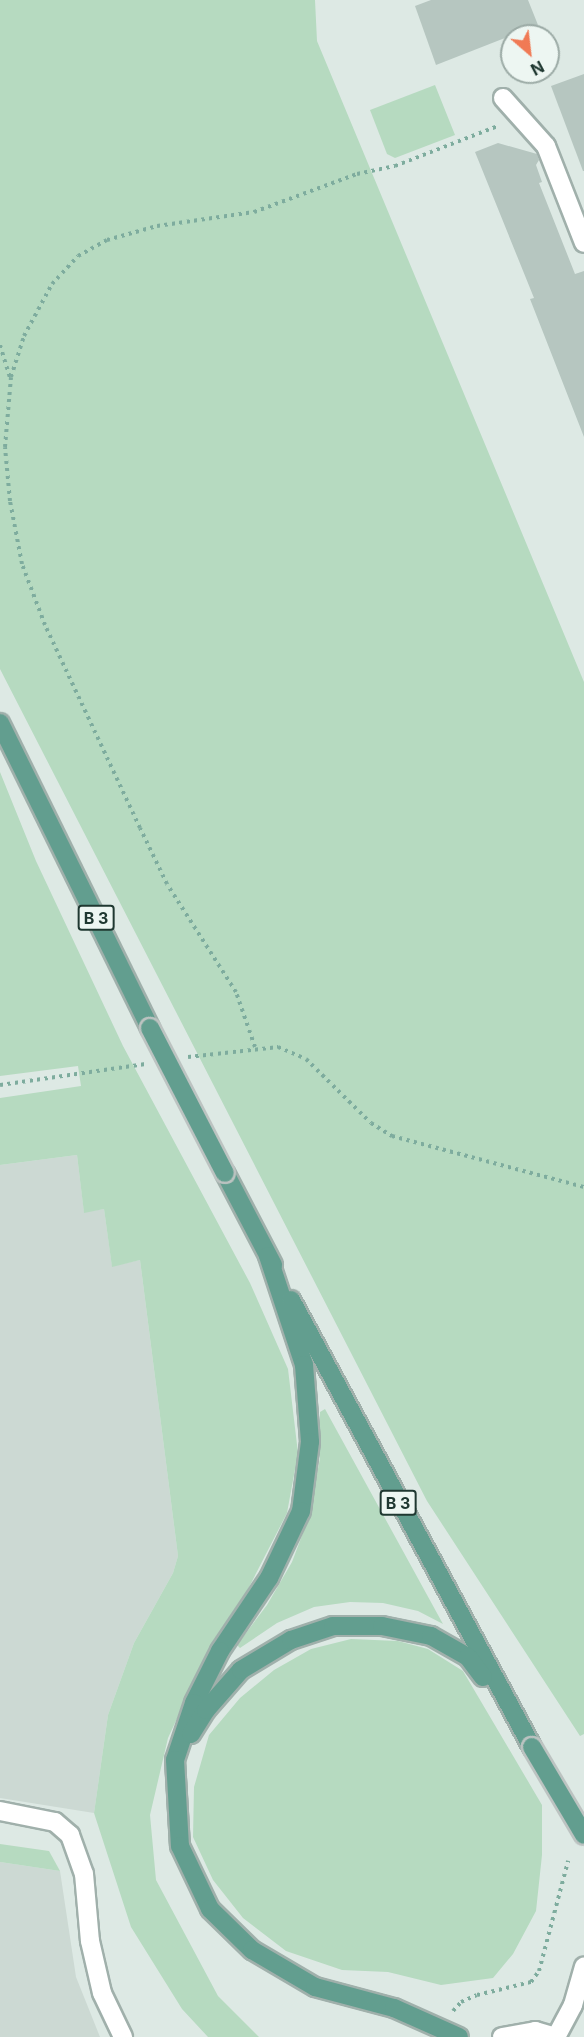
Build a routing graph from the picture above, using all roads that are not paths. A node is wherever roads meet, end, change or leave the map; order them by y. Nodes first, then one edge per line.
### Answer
1 (503, 98) dead end
2 (584, 243) edge
3 (0, 723) edge
4 (268, 1256) junction
5 (532, 1747) junction
6 (175, 1760) junction
7 (0, 1811) edge
8 (584, 1835) edge
9 (584, 1967) edge
10 (123, 2037) edge
11 (459, 2037) edge
12 (502, 2037) edge
13 (556, 2037) edge

1 - 2 street
3 - 4 main road, B 3, bridge
4 - 5 main road, B 3
4 - 6 main road
5 - 6 main road
5 - 8 main road, B 3, bridge
6 - 11 main road
7 - 10 street
9 - 13 street
12 - 13 street

